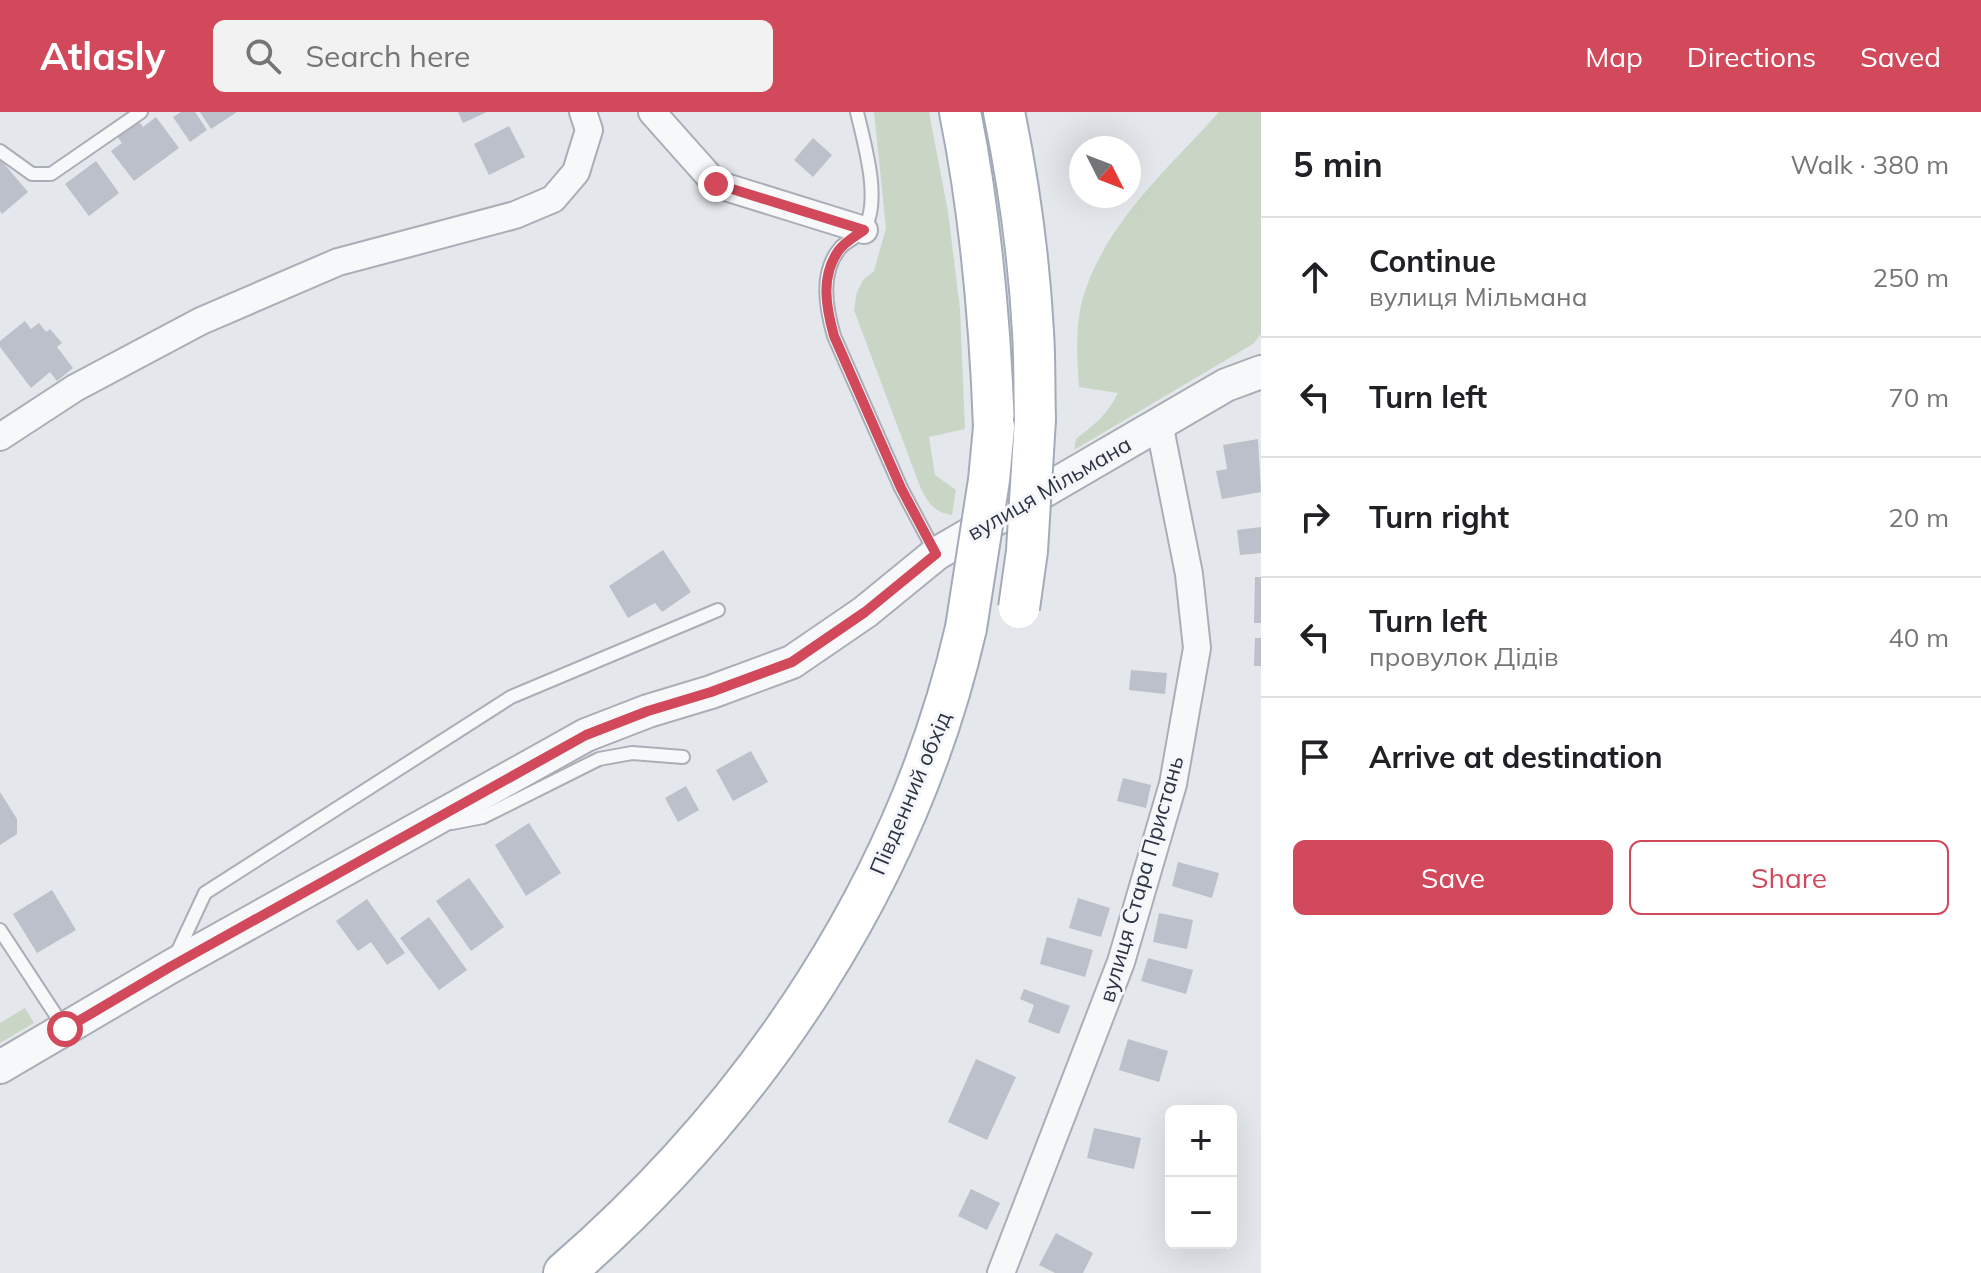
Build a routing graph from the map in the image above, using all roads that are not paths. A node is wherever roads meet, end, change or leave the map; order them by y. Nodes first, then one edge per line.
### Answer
1 (141, 112) edge
2 (583, 112) edge
3 (652, 112) edge
4 (857, 112) edge
5 (960, 112) edge
6 (1004, 112) edge
7 (0, 151) edge
8 (864, 230) junction
9 (1261, 372) edge
10 (1159, 423) junction
11 (0, 437) edge
12 (936, 554) junction
13 (1019, 608) dead end
14 (718, 610) dead end
15 (683, 757) dead end
16 (414, 831) junction
17 (0, 930) edge
18 (5, 947) edge
19 (170, 967) junction
20 (65, 1029) junction
21 (0, 1067) edge
22 (564, 1273) edge
23 (1001, 1273) edge

1 - 7 lane
2 - 11 street
3 - 8 street
4 - 8 lane
5 - 22 main road, Південний обхід, bridge
6 - 13 main road, bridge
8 - 12 lane
9 - 10 street, вулиця Мільмана
10 - 12 street, вулиця Мільмана
10 - 23 street, вулиця Стара Пристань
12 - 16 street, вулиця Мільмана
14 - 19 lane
15 - 16 lane
16 - 19 street, вулиця Мільмана
17 - 18 lane
18 - 20 lane
19 - 20 street, вулиця Мільмана
20 - 21 street, вулиця Мільмана

